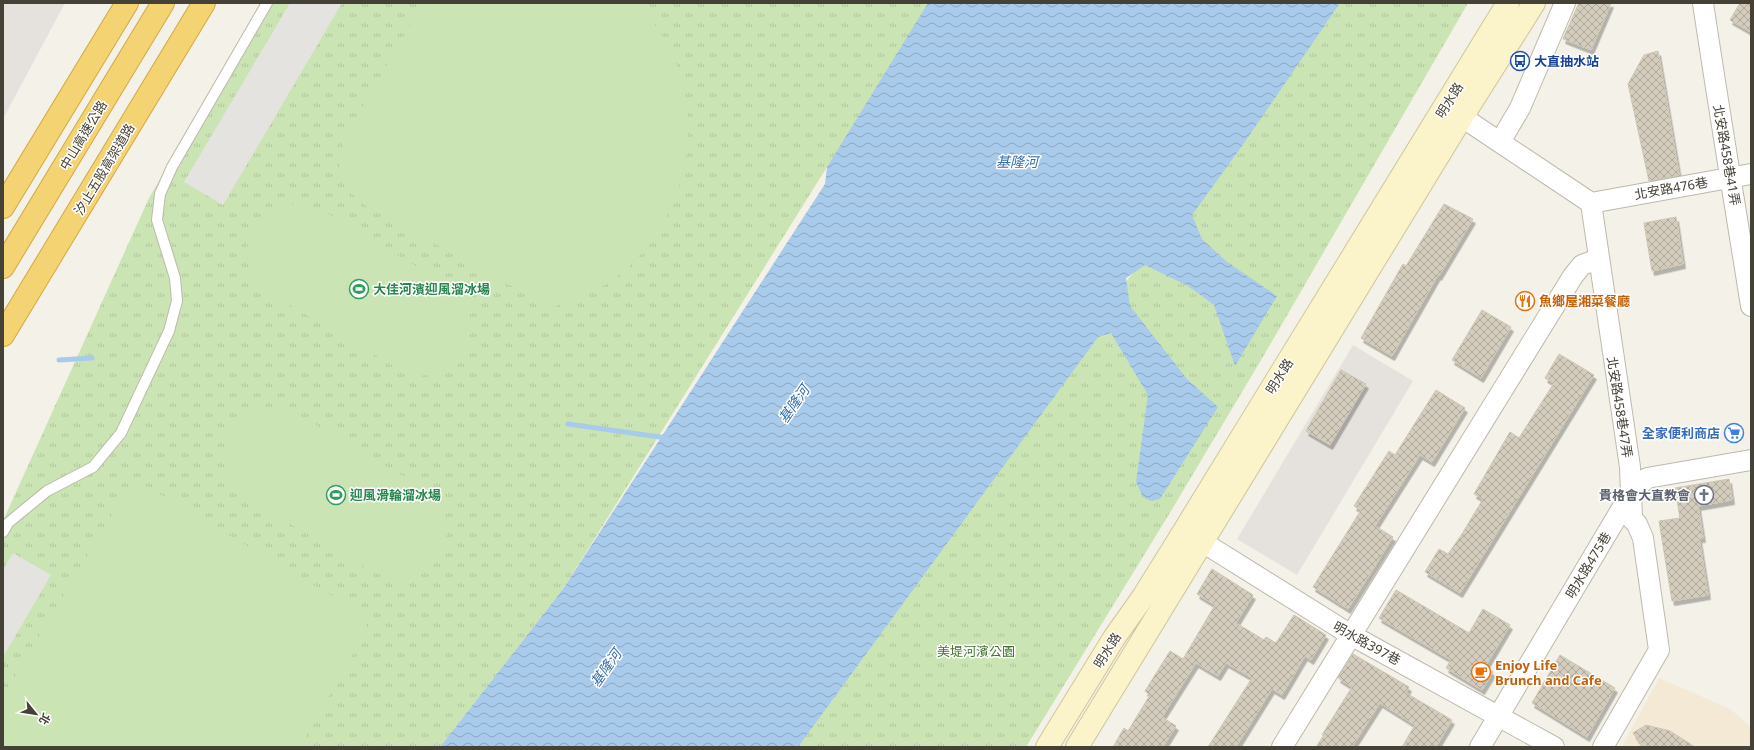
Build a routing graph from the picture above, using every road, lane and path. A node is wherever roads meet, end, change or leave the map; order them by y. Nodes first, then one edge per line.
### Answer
1 (127, 3) edge
2 (163, 3) edge
3 (204, 3) edge
4 (267, 3) edge
5 (1490, 3) edge
6 (1508, 3) edge
7 (1534, 3) edge
8 (1565, 3) edge
9 (1703, 3) edge
10 (1462, 117) junction
11 (1500, 142) junction
12 (1751, 174) edge
13 (1730, 177) junction
14 (1591, 203) junction
15 (3, 207) edge
16 (1598, 259) junction
17 (3, 267) edge
18 (1751, 306) edge
19 (3, 335) edge
20 (1751, 460) edge
21 (1631, 493) junction
22 (1184, 531) junction
23 (3, 532) edge
24 (1203, 543) junction
25 (1351, 635) junction
26 (1114, 638) junction
27 (1499, 715) junction
28 (1047, 747) edge
29 (1077, 747) edge
30 (1282, 747) edge
31 (1480, 747) edge
32 (1554, 747) edge
33 (1603, 747) edge

1 - 15 highway
2 - 17 highway, 中山高速公路
3 - 19 highway, 汐止五股高架道路
4 - 23 lane
5 - 26 main road
6 - 22 main road, 明水路
7 - 10 main road, 明水路
8 - 11 street
9 - 13 street, 北安路458巷41弄
10 - 11 street
10 - 24 main road, 明水路
11 - 14 street
12 - 13 street, 北安路476巷
13 - 14 street, 北安路476巷
13 - 18 street, 北安路458巷41弄
14 - 16 street, 北安路458巷47弄
16 - 21 street, 北安路458巷47弄
16 - 25 street
20 - 21 street, 明水路475巷
21 - 27 street, 明水路475巷
21 - 33 street, 北安路458巷47弄
22 - 24 street, 明水路397巷
22 - 26 main road, 明水路
24 - 25 street, 明水路397巷
24 - 29 main road, 明水路
25 - 27 street, 明水路397巷
25 - 30 street
26 - 28 main road, 明水路
27 - 31 street, 明水路475巷
27 - 32 street, 明水路397巷

